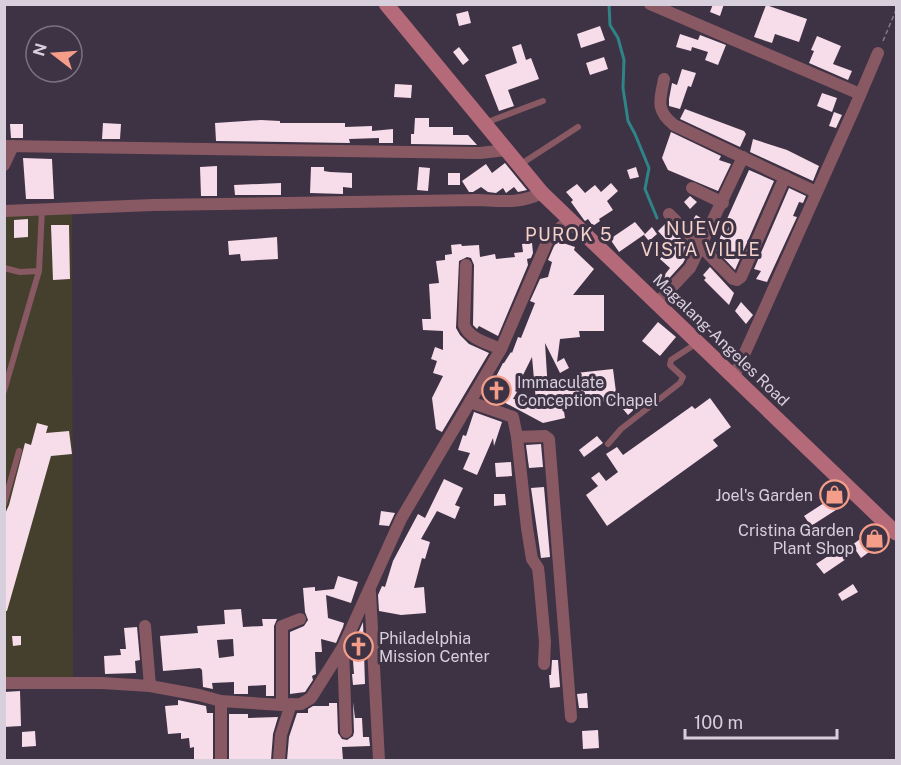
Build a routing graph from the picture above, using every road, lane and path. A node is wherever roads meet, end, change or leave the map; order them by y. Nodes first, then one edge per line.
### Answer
1 (386, 4) edge
2 (650, 4) edge
3 (897, 10) edge
4 (878, 53) joint
5 (664, 79) dead end
6 (860, 94) junction
7 (543, 101) dead end
8 (484, 123) junction
9 (578, 127) dead end
10 (9, 146) edge
11 (506, 150) junction
12 (743, 157) junction
13 (4, 165) edge
14 (519, 166) junction
15 (785, 177) junction
16 (692, 188) dead end
17 (542, 192) junction
18 (816, 192) junction
19 (723, 203) junction
20 (42, 209) junction
21 (4, 211) edge
22 (669, 214) dead end
23 (569, 220) junction
24 (701, 248) junction
25 (466, 265) dead end
26 (4, 268) edge
27 (39, 271) junction
28 (657, 303) junction
29 (698, 343) junction
30 (501, 349) junction
31 (734, 377) junction
32 (4, 391) edge
33 (471, 402) junction
34 (517, 437) junction
35 (608, 444) dead end
36 (19, 452) dead end
37 (4, 504) edge
38 (897, 533) edge
39 (370, 588) junction
40 (300, 619) dead end
41 (146, 626) dead end
42 (344, 647) junction
43 (544, 664) dead end
44 (4, 683) edge
45 (150, 686) junction
46 (221, 701) junction
47 (286, 704) junction
48 (571, 717) dead end
49 (346, 732) dead end
50 (221, 760) edge
51 (279, 760) edge
52 (379, 760) edge

1 - 8 main road, Magalang-Angeles Road
2 - 6 street
3 - 4 path
4 - 6 street
5 - 12 street
6 - 18 street
7 - 8 lane
8 - 11 main road, Magalang-Angeles Road
9 - 14 lane
10 - 11 street
10 - 13 street
11 - 14 main road, Magalang-Angeles Road
12 - 15 street
12 - 19 street
14 - 17 main road, Magalang-Angeles Road
15 - 18 street
15 - 24 street
16 - 19 street
17 - 20 street
17 - 23 main road, Magalang-Angeles Road
18 - 31 street
19 - 24 street
20 - 21 street
20 - 27 lane
22 - 24 street
23 - 28 main road, Magalang-Angeles Road
23 - 30 street
24 - 28 street
25 - 30 street
26 - 27 lane
27 - 32 lane
28 - 29 main road, Magalang-Angeles Road
29 - 31 main road, Magalang-Angeles Road
29 - 35 lane
30 - 33 street
31 - 38 main road, Magalang-Angeles Road
33 - 34 street
33 - 39 street
34 - 43 street
34 - 48 street
36 - 37 lane
39 - 42 street
39 - 52 street
40 - 47 street
41 - 45 street
42 - 47 street
42 - 49 street
44 - 45 street
45 - 46 street
46 - 47 street
46 - 50 street
47 - 51 street

